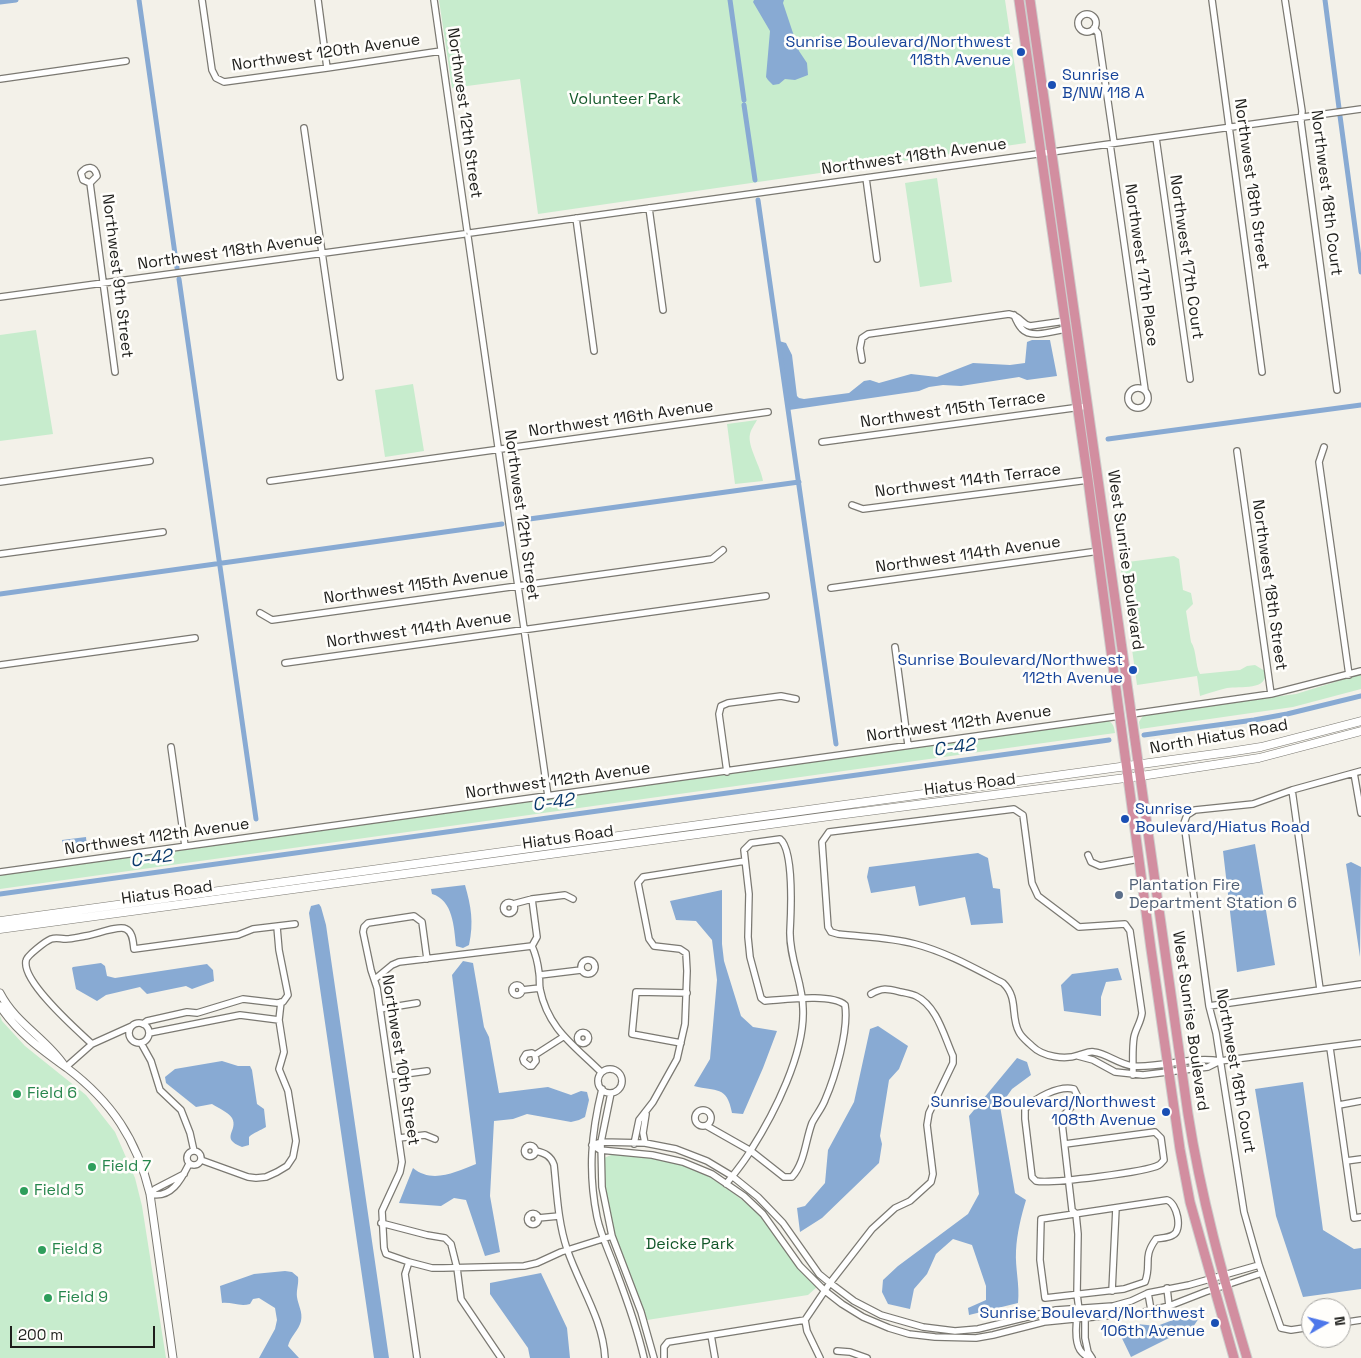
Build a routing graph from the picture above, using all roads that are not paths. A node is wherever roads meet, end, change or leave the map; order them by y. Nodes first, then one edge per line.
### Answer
1 (202, 0) edge
2 (318, 0) edge
3 (434, 0) edge
4 (1019, 0) edge
5 (1030, 0) edge
6 (1212, 0) edge
7 (1286, 0) edge
8 (1094, 28) dead end
9 (441, 51) junction
10 (126, 61) dead end
11 (327, 68) junction
12 (0, 79) edge
13 (1361, 109) edge
14 (1301, 117) junction
15 (304, 128) dead end
16 (1229, 128) junction
17 (1156, 138) junction
18 (1112, 144) junction
19 (1052, 152) junction
20 (1040, 154) junction
21 (866, 178) junction
22 (90, 183) dead end
23 (649, 208) junction
24 (576, 218) junction
25 (467, 233) junction
26 (322, 253) junction
27 (877, 258) dead end
28 (104, 283) junction
29 (0, 297) edge
30 (663, 310) dead end
31 (1014, 315) junction
32 (1041, 325) junction
33 (1065, 325) junction
34 (1042, 332) junction
35 (594, 351) dead end
36 (862, 360) dead end
37 (115, 372) dead end
38 (1262, 372) dead end
39 (340, 377) dead end
40 (1190, 379) dead end
41 (1145, 390) dead end
42 (1338, 390) dead end
43 (1088, 406) junction
44 (1078, 407) junction
45 (768, 412) dead end
46 (822, 442) dead end
47 (1324, 447) dead end
48 (498, 449) junction
49 (1237, 450) dead end
50 (150, 460) dead end
51 (1088, 480) junction
52 (270, 481) dead end
53 (0, 482) edge
54 (852, 505) dead end
55 (163, 532) dead end
56 (723, 550) dead end
57 (1108, 550) junction
58 (1098, 551) junction
59 (0, 554) edge
60 (518, 586) junction
61 (831, 588) dead end
62 (766, 596) dead end
63 (260, 613) dead end
64 (524, 630) junction
65 (195, 638) dead end
66 (894, 647) dead end
67 (285, 663) dead end
68 (0, 665) edge
69 (1361, 671) edge
70 (1349, 674) junction
71 (1271, 694) junction
72 (796, 699) dead end
73 (1132, 714) junction
74 (1120, 716) junction
75 (1361, 721) edge
76 (1361, 731) edge
77 (908, 745) junction
78 (171, 747) dead end
79 (1139, 765) junction
80 (1126, 767) junction
81 (1361, 771) edge
82 (727, 772) junction
83 (1354, 773) junction
84 (1141, 776) junction
85 (1128, 778) junction
86 (1292, 790) junction
87 (548, 796) junction
88 (1361, 813) edge
89 (186, 846) junction
90 (1088, 855) dead end
91 (1139, 859) junction
92 (745, 862) junction
93 (0, 872) edge
94 (532, 899) junction
95 (573, 899) dead end
96 (512, 904) dead end
97 (0, 921) edge
98 (295, 924) dead end
99 (277, 926) junction
100 (0, 929) edge
101 (532, 946) junction
102 (427, 959) junction
103 (581, 970) dead end
104 (540, 975) junction
105 (375, 979) junction
106 (1361, 984) edge
107 (540, 988) junction
108 (1320, 989) junction
109 (522, 990) dead end
110 (0, 993) edge
111 (687, 993) junction
112 (871, 994) dead end
113 (803, 998) junction
114 (281, 1002) junction
115 (417, 1003) dead end
116 (0, 1006) edge
117 (1209, 1006) junction
118 (380, 1009) junction
119 (278, 1020) junction
120 (143, 1024) junction
121 (132, 1026) junction
122 (149, 1033) junction
123 (563, 1037) junction
124 (141, 1043) junction
125 (681, 1043) junction
126 (1361, 1043) edge
127 (92, 1044) junction
128 (1330, 1048) junction
129 (535, 1055) dead end
130 (1078, 1056) junction
131 (1220, 1061) junction
132 (1133, 1066) junction
133 (1181, 1066) junction
134 (66, 1067) junction
135 (1168, 1068) junction
136 (427, 1070) dead end
137 (601, 1072) junction
138 (1133, 1075) junction
139 (390, 1076) junction
140 (602, 1090) junction
141 (612, 1093) junction
142 (1361, 1101) edge
143 (1339, 1105) junction
144 (646, 1112) junction
145 (708, 1126) dead end
146 (400, 1138) junction
147 (435, 1139) dead end
148 (601, 1142) junction
149 (634, 1144) junction
150 (645, 1144) junction
151 (1065, 1144) junction
152 (592, 1145) junction
153 (194, 1150) junction
154 (600, 1150) junction
155 (536, 1151) dead end
156 (751, 1151) junction
157 (1361, 1159) edge
158 (201, 1160) junction
159 (1346, 1161) junction
160 (190, 1164) junction
161 (732, 1176) junction
162 (1069, 1181) junction
163 (726, 1184) junction
164 (150, 1194) junction
165 (1116, 1208) junction
166 (1076, 1214) junction
167 (559, 1216) junction
168 (1361, 1217) edge
169 (538, 1218) dead end
170 (381, 1223) junction
171 (612, 1236) junction
172 (604, 1238) junction
173 (568, 1250) junction
174 (408, 1262) junction
175 (1259, 1265) junction
176 (457, 1268) junction
177 (1262, 1273) junction
178 (1210, 1279) junction
179 (1224, 1280) junction
180 (830, 1283) junction
181 (1166, 1288) junction
182 (1214, 1289) junction
183 (824, 1290) junction
184 (1112, 1291) junction
185 (1148, 1293) junction
186 (1077, 1294) junction
187 (1169, 1306) junction
188 (1079, 1310) junction
189 (1151, 1310) junction
190 (1076, 1318) junction
191 (1085, 1318) junction
192 (804, 1320) junction
193 (1301, 1328) edge
194 (711, 1335) junction
195 (837, 1351) dead end
196 (173, 1358) edge
197 (417, 1358) edge
198 (501, 1358) edge
199 (605, 1358) edge
200 (644, 1358) edge
201 (654, 1358) edge
202 (664, 1358) edge
203 (715, 1358) edge
204 (820, 1358) edge
205 (866, 1358) edge
206 (1091, 1358) edge
207 (1234, 1358) edge
208 (1247, 1358) edge

1 - 11 street, Northwest 120th Avenue
2 - 11 street
3 - 9 street, Northwest 12th Street
4 - 20 highway, West Sunrise Boulevard
5 - 19 highway, West Sunrise Boulevard
6 - 16 street, Northwest 18th Street
7 - 14 street, Northwest 18th Court
8 - 18 street, Northwest 17th Place
9 - 11 street, Northwest 120th Avenue
9 - 25 street, Northwest 12th Street
10 - 12 street
13 - 14 street, Northwest 118th Avenue
14 - 16 street, Northwest 118th Avenue
14 - 42 street, Northwest 18th Court
15 - 26 street
16 - 17 street, Northwest 118th Avenue
16 - 38 street, Northwest 18th Street
17 - 18 street, Northwest 118th Avenue
17 - 40 street, Northwest 17th Court
18 - 19 street, Northwest 118th Avenue
18 - 41 street, Northwest 17th Place
19 - 20 street, Northwest 118th Avenue
19 - 43 highway, West Sunrise Boulevard
20 - 21 street, Northwest 118th Avenue
20 - 33 highway, West Sunrise Boulevard
21 - 23 street, Northwest 118th Avenue
21 - 27 street
22 - 28 street, Northwest 9th Street
23 - 24 street, Northwest 118th Avenue
23 - 30 street
24 - 25 street, Northwest 118th Avenue
24 - 35 street
25 - 26 street, Northwest 118th Avenue
25 - 48 street, Northwest 12th Street
26 - 28 street, Northwest 118th Avenue
26 - 39 street
28 - 29 street, Northwest 118th Avenue
28 - 37 street, Northwest 9th Street
31 - 32 street
31 - 34 street
31 - 36 street
32 - 33 street
32 - 34 street
33 - 34 street
33 - 44 highway, West Sunrise Boulevard
43 - 44 street, Northwest 115th Terrace
43 - 57 highway, West Sunrise Boulevard
44 - 46 street, Northwest 115th Terrace
44 - 51 highway, West Sunrise Boulevard
45 - 48 street, Northwest 116th Avenue
47 - 70 street
48 - 52 street, Northwest 116th Avenue
48 - 60 street, Northwest 12th Street
49 - 71 street, Northwest 18th Street
50 - 53 street
51 - 54 street, Northwest 114th Terrace
51 - 58 highway, West Sunrise Boulevard
55 - 59 street
56 - 60 street, Northwest 115th Avenue
57 - 58 street, Northwest 114th Avenue
57 - 73 highway, West Sunrise Boulevard
58 - 61 street, Northwest 114th Avenue
58 - 74 highway, West Sunrise Boulevard
60 - 63 street, Northwest 115th Avenue
60 - 64 street, Northwest 12th Street
62 - 64 street, Northwest 114th Avenue
64 - 67 street, Northwest 114th Avenue
64 - 87 street, Northwest 12th Street
65 - 68 street
66 - 77 street
69 - 70 street
70 - 71 street
71 - 73 street
72 - 82 street
73 - 79 highway, West Sunrise Boulevard
74 - 77 street, Northwest 112th Avenue
74 - 80 highway, West Sunrise Boulevard
75 - 79 main road, North Hiatus Road
76 - 84 main road, North Hiatus Road
77 - 82 street, Northwest 112th Avenue
78 - 89 street
79 - 80 main road, Hiatus Road
79 - 84 highway, West Sunrise Boulevard
80 - 85 highway, West Sunrise Boulevard
80 - 97 main road, Hiatus Road
81 - 83 street
82 - 87 street, Northwest 112th Avenue
83 - 86 street
83 - 88 street
84 - 85 main road, Hiatus Road
84 - 133 highway, West Sunrise Boulevard
85 - 91 highway, West Sunrise Boulevard
85 - 100 main road, Hiatus Road
86 - 108 street
86 - 117 street, Northwest 18th Court
87 - 89 street, Northwest 112th Avenue
89 - 93 street, Northwest 112th Avenue
90 - 91 street
91 - 135 highway, West Sunrise Boulevard
92 - 111 street
92 - 113 street
92 - 113 street
94 - 95 street
94 - 96 street
94 - 101 street
98 - 99 street
99 - 114 street
99 - 127 street
101 - 102 street
101 - 104 street
102 - 105 street
102 - 105 street, Northwest 10th Street
103 - 104 street
104 - 107 street
105 - 118 street, Northwest 10th Street
106 - 108 street
107 - 109 street
107 - 123 street
108 - 117 street
110 - 134 street
111 - 125 street
111 - 125 street
112 - 180 street
113 - 156 street
113 - 156 street
114 - 119 street
114 - 120 street
115 - 118 street
116 - 134 street
117 - 131 street, Northwest 18th Court
118 - 139 street, Northwest 10th Street
119 - 122 street
119 - 158 street
120 - 121 street
120 - 122 street
121 - 124 street
121 - 127 street
122 - 124 street
123 - 129 street
123 - 137 street
124 - 153 street
125 - 144 street
126 - 128 street
127 - 134 street
128 - 131 street
128 - 143 street
130 - 132 street
130 - 132 street
130 - 138 street
131 - 133 street
131 - 175 street, Northwest 18th Court
132 - 135 street
132 - 138 street
133 - 135 street
133 - 179 highway, West Sunrise Boulevard
134 - 164 street
135 - 138 street
135 - 178 highway, West Sunrise Boulevard
136 - 139 street
137 - 140 street
137 - 141 street
139 - 146 street, Northwest 10th Street
140 - 141 street
140 - 152 street
141 - 148 street
142 - 143 street
143 - 159 street
144 - 149 street
144 - 150 street
145 - 156 street
146 - 147 street
146 - 170 street, Northwest 10th Street
148 - 149 street
148 - 152 street
148 - 154 street
149 - 150 street
150 - 161 street
151 - 162 street
151 - 162 street
151 - 162 street
152 - 154 street
152 - 172 street
153 - 158 street
153 - 160 street
154 - 163 street
154 - 171 street
155 - 167 street
156 - 161 street
157 - 159 street
158 - 160 street
159 - 168 street
160 - 164 street
161 - 163 street
161 - 180 street
162 - 166 street
163 - 183 street
164 - 196 street
165 - 166 street
165 - 184 street
165 - 184 street
166 - 186 street
166 - 186 street
167 - 169 street
167 - 173 street
170 - 174 street, Northwest 10th Street
170 - 176 street
171 - 172 street
171 - 201 street
172 - 173 street
172 - 200 street
173 - 176 street
173 - 199 street
174 - 176 street
174 - 197 street
175 - 177 street, Northwest 18th Court
175 - 179 street
176 - 198 street
177 - 179 street
177 - 193 street, Northwest 18th Court
178 - 179 street
178 - 181 street
178 - 182 highway, West Sunrise Boulevard
179 - 182 street
179 - 208 highway, West Sunrise Boulevard
180 - 183 street
180 - 188 street
181 - 185 street
181 - 187 street
182 - 187 street
182 - 207 highway, West Sunrise Boulevard
183 - 190 street
183 - 192 street
184 - 186 street
185 - 188 street
185 - 189 street
186 - 188 street
187 - 189 street
188 - 190 street
188 - 191 street
189 - 191 street
190 - 191 street
190 - 206 street
191 - 206 street
192 - 194 street
192 - 204 street
194 - 202 street
194 - 203 street
195 - 205 street

